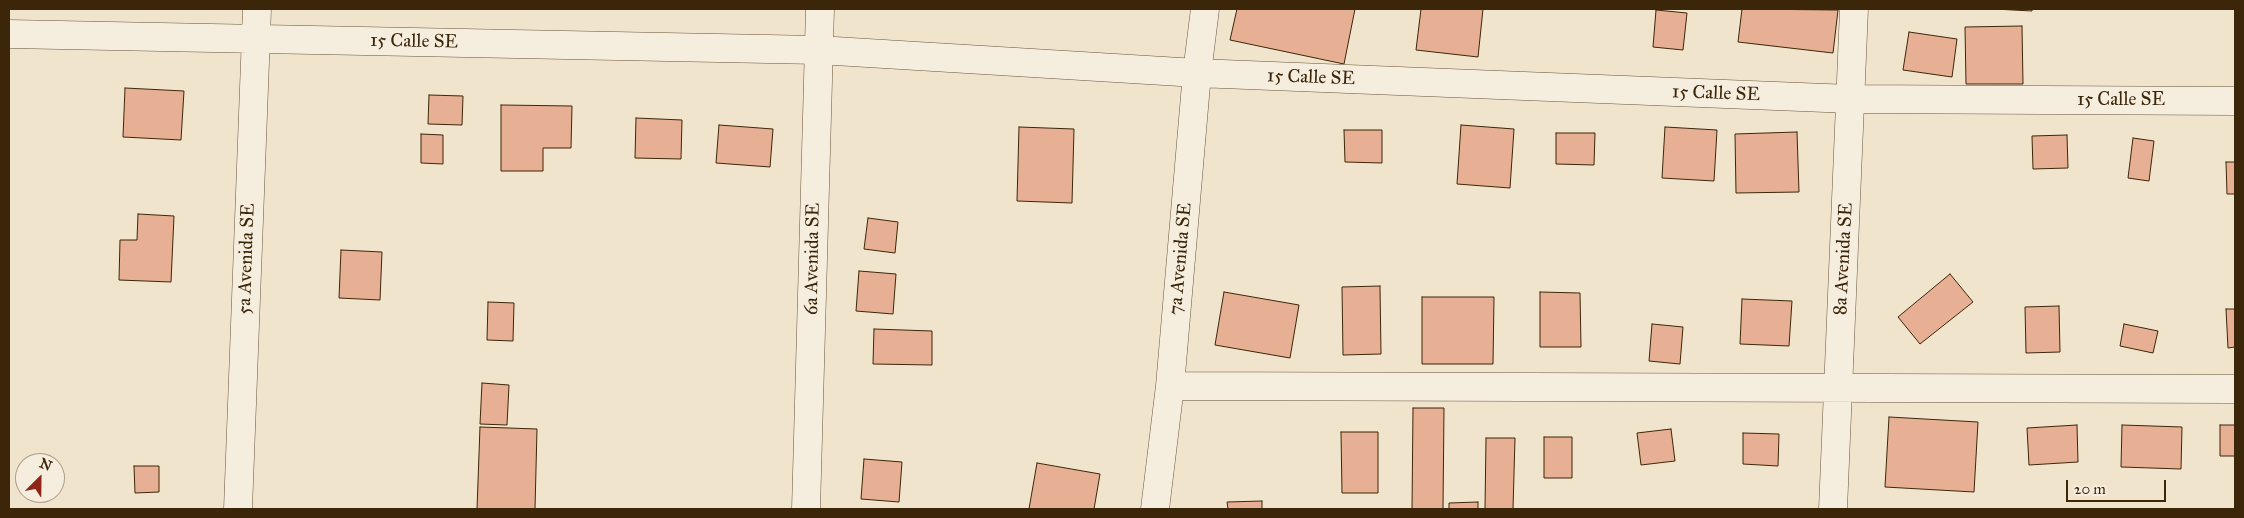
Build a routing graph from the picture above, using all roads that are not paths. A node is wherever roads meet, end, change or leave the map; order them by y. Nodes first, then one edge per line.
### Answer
1 (257, 9) edge
2 (820, 9) edge
3 (1205, 9) edge
4 (1854, 9) edge
5 (9, 34) edge
6 (255, 39) junction
7 (818, 50) junction
8 (1197, 73) junction
9 (1851, 99) junction
10 (2235, 101) edge
11 (1170, 386) junction
12 (1838, 387) junction
13 (2235, 389) edge
14 (238, 509) edge
15 (806, 509) edge
16 (1155, 509) edge
17 (1833, 509) edge

1 - 6 street, 5a Avenida SE
2 - 7 street, 6a Avenida SE
3 - 8 street, 7a Avenida SE
4 - 9 street, 8a Avenida SE
5 - 6 street, 15 Calle SE
6 - 7 street, 15 Calle SE
6 - 14 street, 5a Avenida SE
7 - 8 street, 15 Calle SE
7 - 15 street, 6a Avenida SE
8 - 9 street, 15 Calle SE
8 - 11 street, 7a Avenida SE
9 - 10 street, 15 Calle SE
9 - 12 street, 8a Avenida SE
11 - 12 street
11 - 16 street, 7a Avenida SE
12 - 13 street
12 - 17 street, 8a Avenida SE

